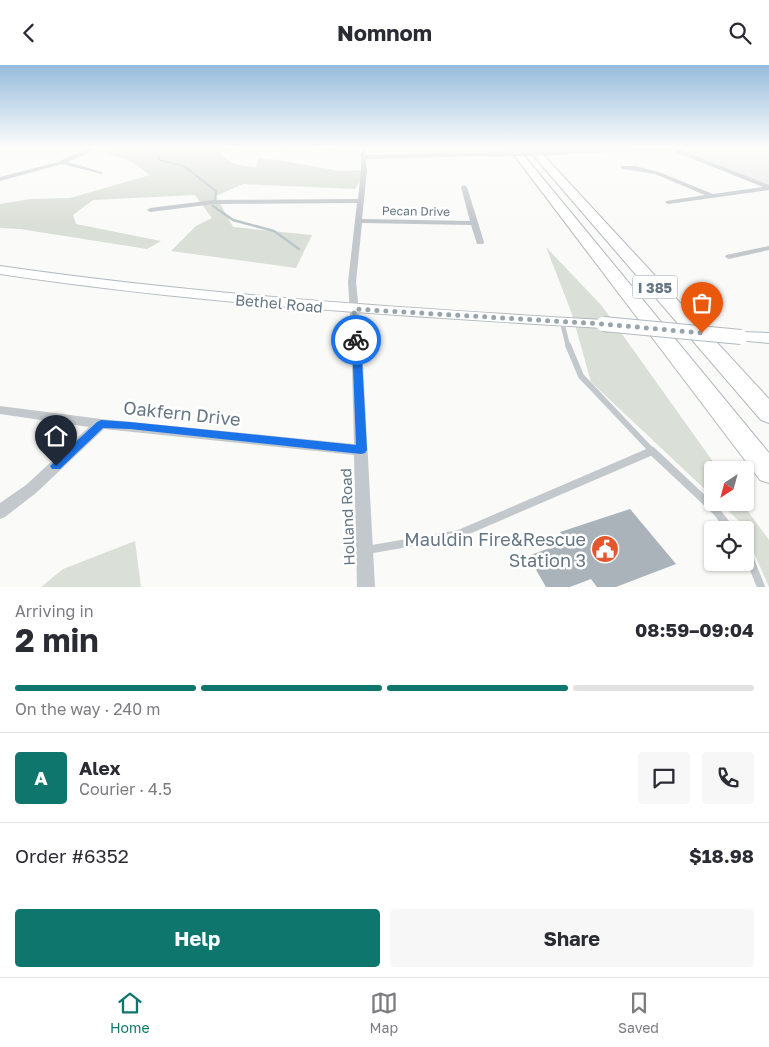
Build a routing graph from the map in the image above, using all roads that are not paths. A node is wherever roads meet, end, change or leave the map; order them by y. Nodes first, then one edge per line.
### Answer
1 (27, 171) edge
2 (94, 171) edge
3 (363, 171) edge
4 (531, 171) edge
5 (552, 171) edge
6 (652, 171) edge
7 (728, 171) edge
8 (100, 173) dead end
9 (0, 179) edge
10 (464, 187) dead end
11 (769, 188) edge
12 (712, 196) junction
13 (360, 201) junction
14 (668, 202) dead end
15 (150, 210) dead end
16 (358, 221) junction
17 (474, 223) junction
18 (480, 242) dead end
19 (769, 248) edge
20 (728, 257) dead end
21 (0, 270) edge
22 (354, 309) junction
23 (562, 322) junction
24 (769, 338) edge
25 (0, 410) edge
26 (769, 415) edge
27 (101, 424) junction
28 (361, 450) junction
29 (652, 451) junction
30 (769, 472) edge
31 (0, 512) edge
32 (724, 521) edge
33 (364, 550) junction
34 (754, 570) edge
35 (366, 587) edge
36 (761, 587) edge

1 - 9 street
2 - 8 street
3 - 13 street, Holland Road
4 - 30 highway, I 385
5 - 26 highway, I 385
6 - 12 street
7 - 11 street
10 - 17 street
11 - 12 street
12 - 14 street
13 - 15 street
13 - 16 street, Holland Road
16 - 17 street, Pecan Drive
16 - 22 street, Holland Road
17 - 18 street
19 - 20 street
21 - 22 street, Bethel Road
22 - 23 street, Bethel Road
22 - 28 street, Holland Road
23 - 24 street, Bethel Road, bridge
23 - 29 lane
25 - 27 street, Oakfern Drive
27 - 28 street, Oakfern Drive
27 - 31 street
28 - 33 street, Holland Road
29 - 32 lane
29 - 33 lane
33 - 35 street, Holland Road
34 - 36 lane

